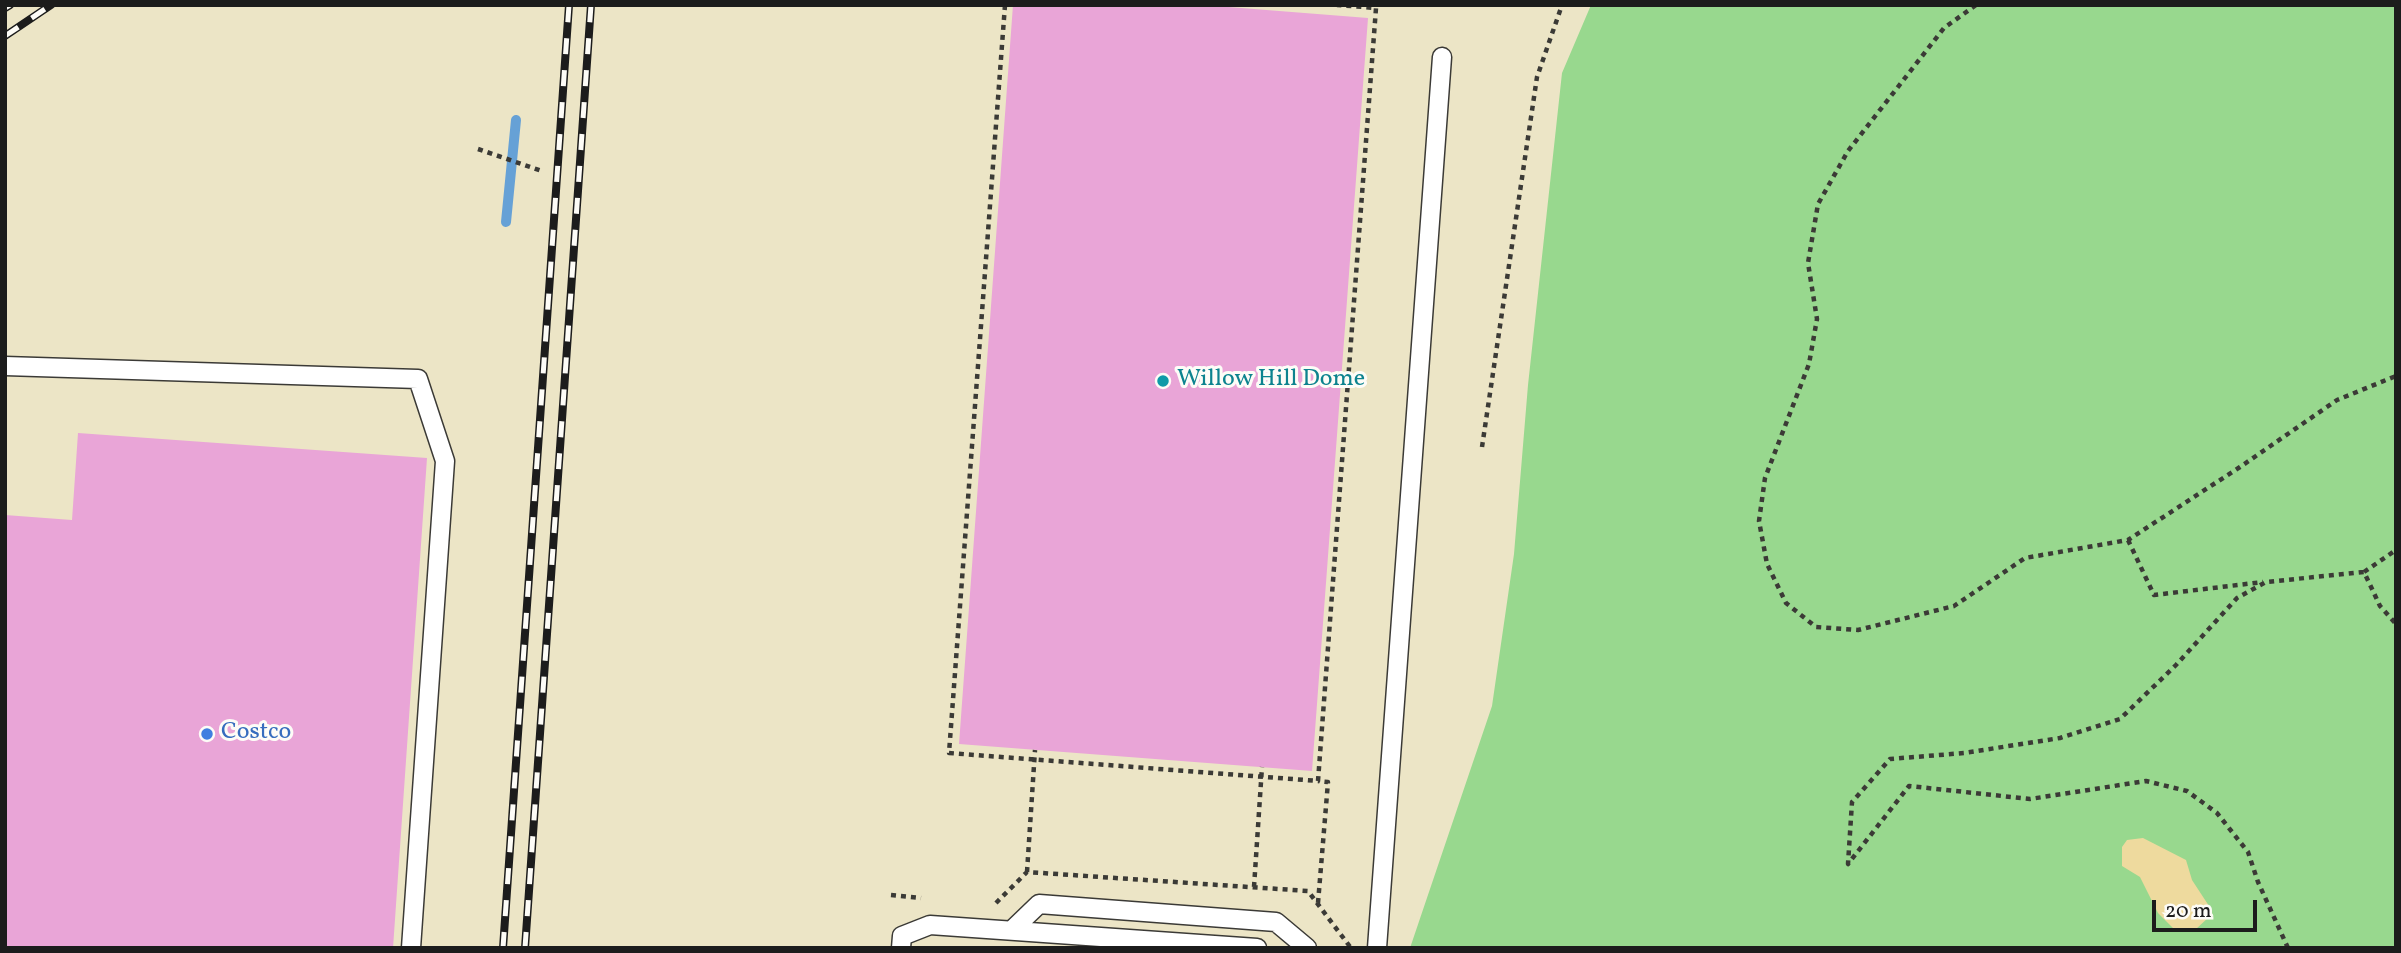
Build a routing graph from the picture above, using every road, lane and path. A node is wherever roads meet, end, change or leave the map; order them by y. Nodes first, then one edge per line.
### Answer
1 (1005, 5) edge
2 (1337, 5) edge
3 (1562, 5) edge
4 (1976, 5) edge
5 (1442, 57) dead end
6 (478, 149) dead end
7 (542, 171) dead end
8 (5, 366) edge
9 (2396, 376) edge
10 (1482, 447) dead end
11 (2127, 540) junction
12 (2396, 550) edge
13 (2364, 572) junction
14 (2266, 582) junction
15 (2396, 624) edge
16 (1035, 750) dead end
17 (1034, 759) junction
18 (1262, 767) dead end
19 (1261, 776) junction
20 (1318, 781) junction
21 (1027, 872) dead end
22 (1254, 887) dead end
23 (1318, 904) dead end
24 (1012, 930) junction
25 (411, 948) edge
26 (901, 948) edge
27 (1257, 948) edge
28 (1307, 948) edge
29 (1377, 948) edge
30 (2288, 948) edge

1 - 17 path
2 - 20 path
3 - 10 path
4 - 11 path
5 - 29 lane
6 - 7 path
8 - 25 lane
9 - 11 path
11 - 14 path
12 - 13 path
13 - 14 path
13 - 15 path
14 - 30 path
16 - 17 path
17 - 19 path
17 - 21 path
18 - 19 path
19 - 20 path
19 - 22 path
20 - 23 path
24 - 26 lane
24 - 27 lane
24 - 28 lane

